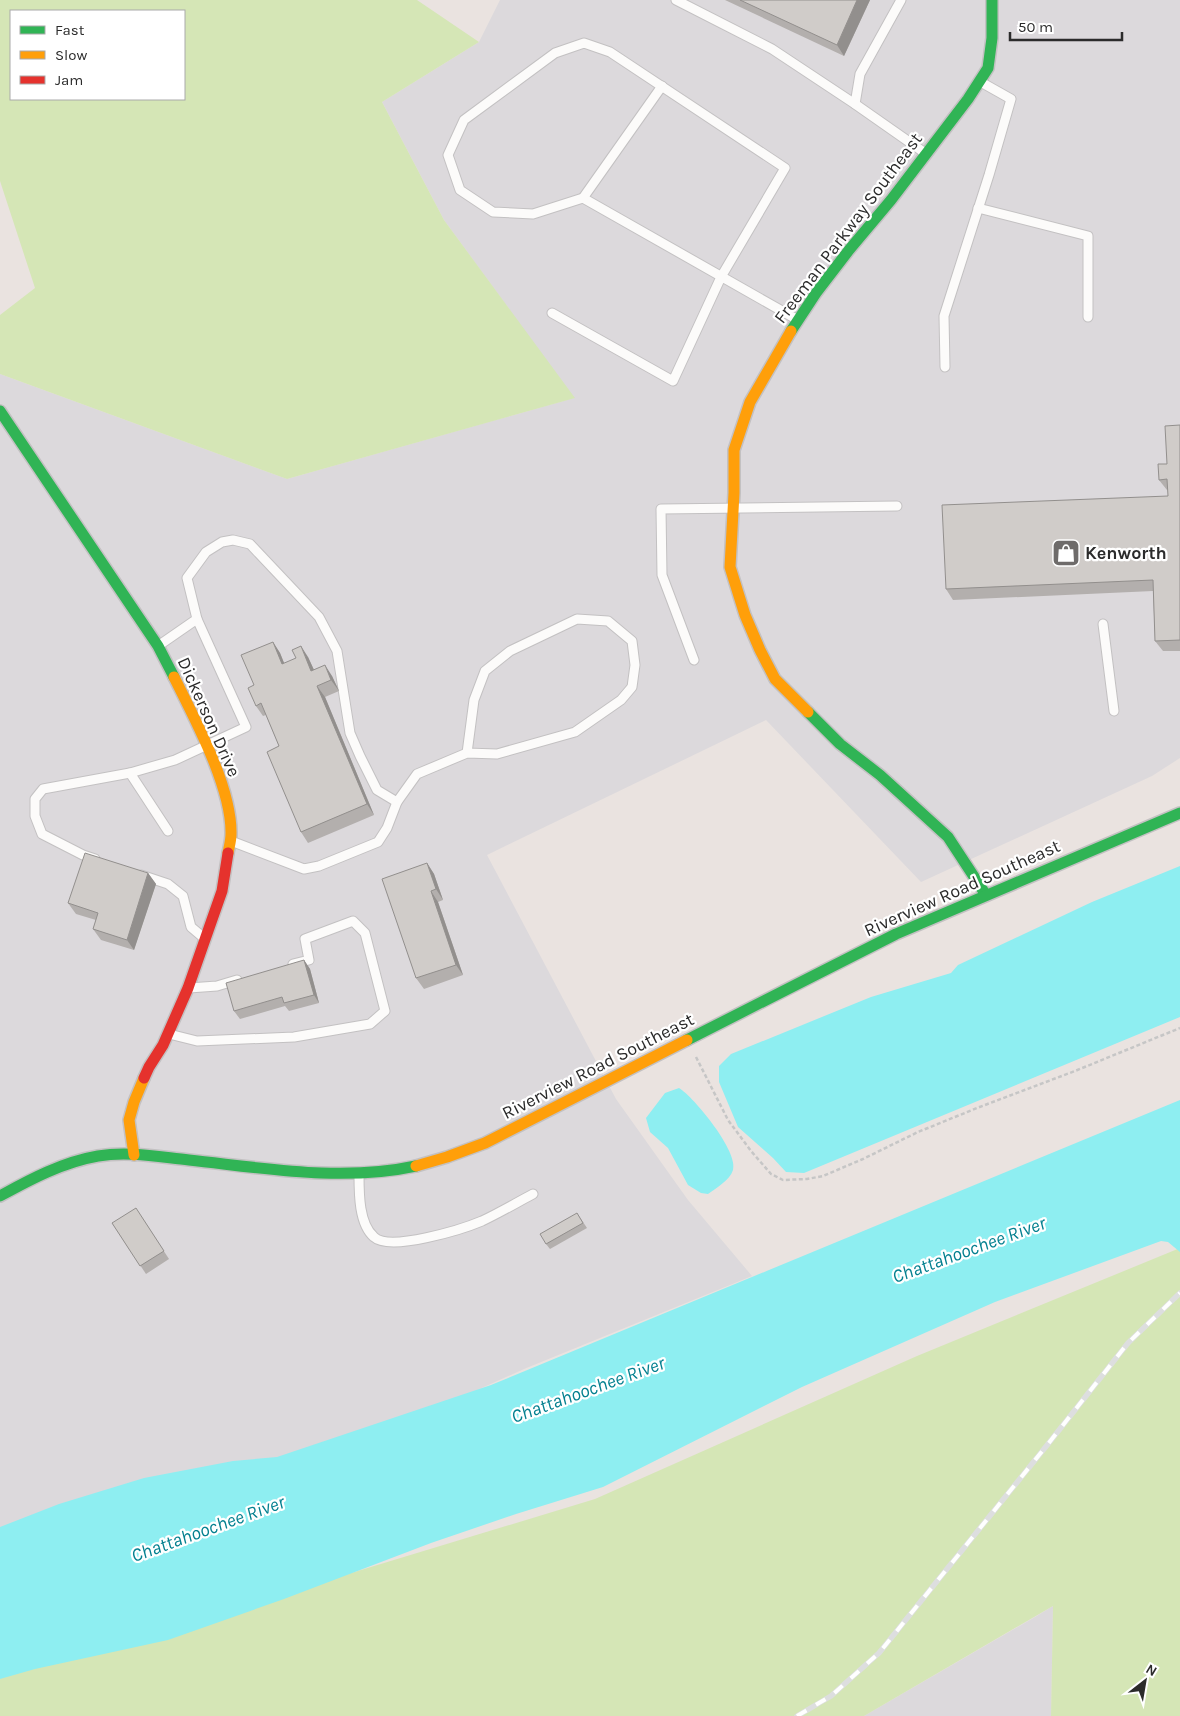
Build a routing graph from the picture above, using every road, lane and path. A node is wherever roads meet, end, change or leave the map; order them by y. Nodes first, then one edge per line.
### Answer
1 (676, 0) edge
2 (901, 0) edge
3 (992, 0) edge
4 (979, 81) junction
5 (662, 86) junction
6 (855, 104) junction
7 (925, 153) junction
8 (583, 198) junction
9 (978, 208) junction
10 (721, 277) junction
11 (552, 313) dead end
12 (1088, 317) dead end
13 (798, 320) junction
14 (945, 367) dead end
15 (0, 411) edge
16 (897, 506) dead end
17 (734, 507) junction
18 (197, 619) junction
19 (1103, 624) dead end
20 (158, 646) junction
21 (694, 660) dead end
22 (1114, 712) dead end
23 (206, 746) junction
24 (467, 753) junction
25 (130, 773) junction
26 (397, 802) junction
27 (1180, 813) edge
28 (168, 831) dead end
29 (230, 841) junction
30 (102, 862) edge
31 (130, 871) edge
32 (986, 895) junction
33 (206, 940) junction
34 (282, 968) edge
35 (244, 978) edge
36 (188, 988) junction
37 (1180, 1028) edge
38 (168, 1034) junction
39 (687, 1040) junction
40 (134, 1154) junction
41 (359, 1172) junction
42 (533, 1194) dead end
43 (0, 1196) edge

1 - 6 lane
2 - 6 lane
3 - 4 street, Freeman Parkway Southeast
4 - 7 street, Freeman Parkway Southeast
4 - 9 lane
5 - 8 lane
5 - 8 lane
5 - 10 lane
6 - 7 lane
7 - 13 street, Freeman Parkway Southeast
8 - 10 lane
9 - 12 lane
9 - 14 lane
10 - 11 lane
10 - 13 lane
13 - 17 street, Freeman Parkway Southeast
15 - 20 street, Dickerson Drive
16 - 17 lane
17 - 21 lane
17 - 32 street, Freeman Parkway Southeast
18 - 20 lane
18 - 23 lane
18 - 26 lane
19 - 22 lane
20 - 23 street, Dickerson Drive
23 - 25 lane
23 - 29 street, Dickerson Drive
24 - 24 lane
24 - 26 lane
25 - 28 lane
25 - 30 lane
26 - 29 lane
27 - 32 street, Riverview Road Southeast
29 - 33 street, Dickerson Drive
31 - 33 lane
32 - 39 street, Riverview Road Southeast
33 - 36 street, Dickerson Drive
34 - 38 lane
35 - 36 lane
36 - 38 street, Dickerson Drive
37 - 39 path
38 - 40 street, Dickerson Drive
39 - 41 street, Riverview Road Southeast
40 - 41 street, Riverview Road Southeast
40 - 43 street, Riverview Road Southeast
41 - 42 lane

